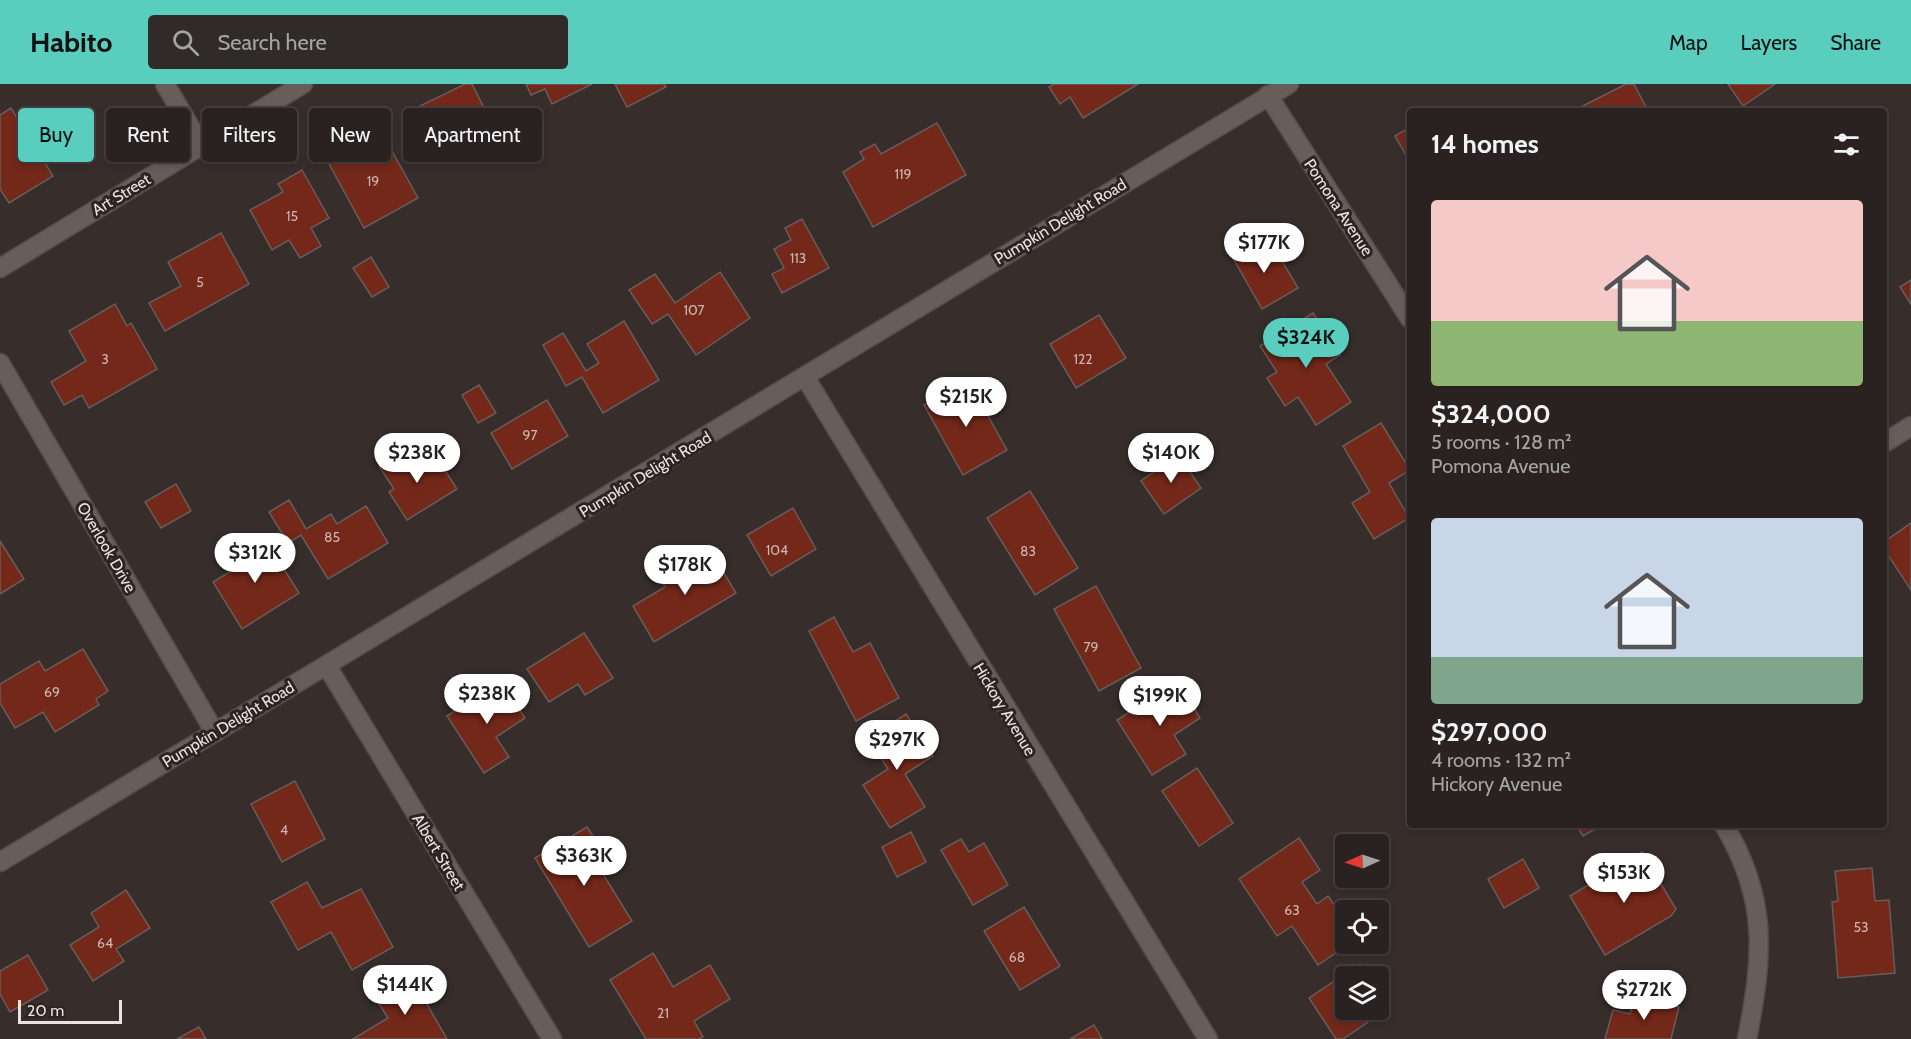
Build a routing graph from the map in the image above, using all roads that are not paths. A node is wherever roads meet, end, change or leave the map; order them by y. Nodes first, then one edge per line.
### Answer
1 (165, 84) edge
2 (303, 84) edge
3 (1289, 84) edge
4 (1268, 95) junction
5 (201, 145) junction
6 (0, 268) edge
7 (1407, 314) edge
8 (0, 363) edge
9 (805, 377) junction
10 (1911, 426) edge
11 (1887, 441) edge
12 (327, 666) junction
13 (214, 730) junction
14 (1726, 828) edge
15 (0, 862) edge
16 (552, 1039) edge
17 (1208, 1039) edge
18 (1747, 1039) edge

1 - 5 street
2 - 5 street, Art Street
3 - 4 street, Pumpkin Delight Road
4 - 7 street, Pomona Avenue
4 - 9 street, Pumpkin Delight Road
5 - 6 street, Art Street
8 - 13 street, Overlook Drive
9 - 12 street, Pumpkin Delight Road
9 - 17 street, Hickory Avenue
10 - 11 street
12 - 13 street, Pumpkin Delight Road
12 - 16 street, Albert Street
13 - 15 street, Pumpkin Delight Road
14 - 18 street

